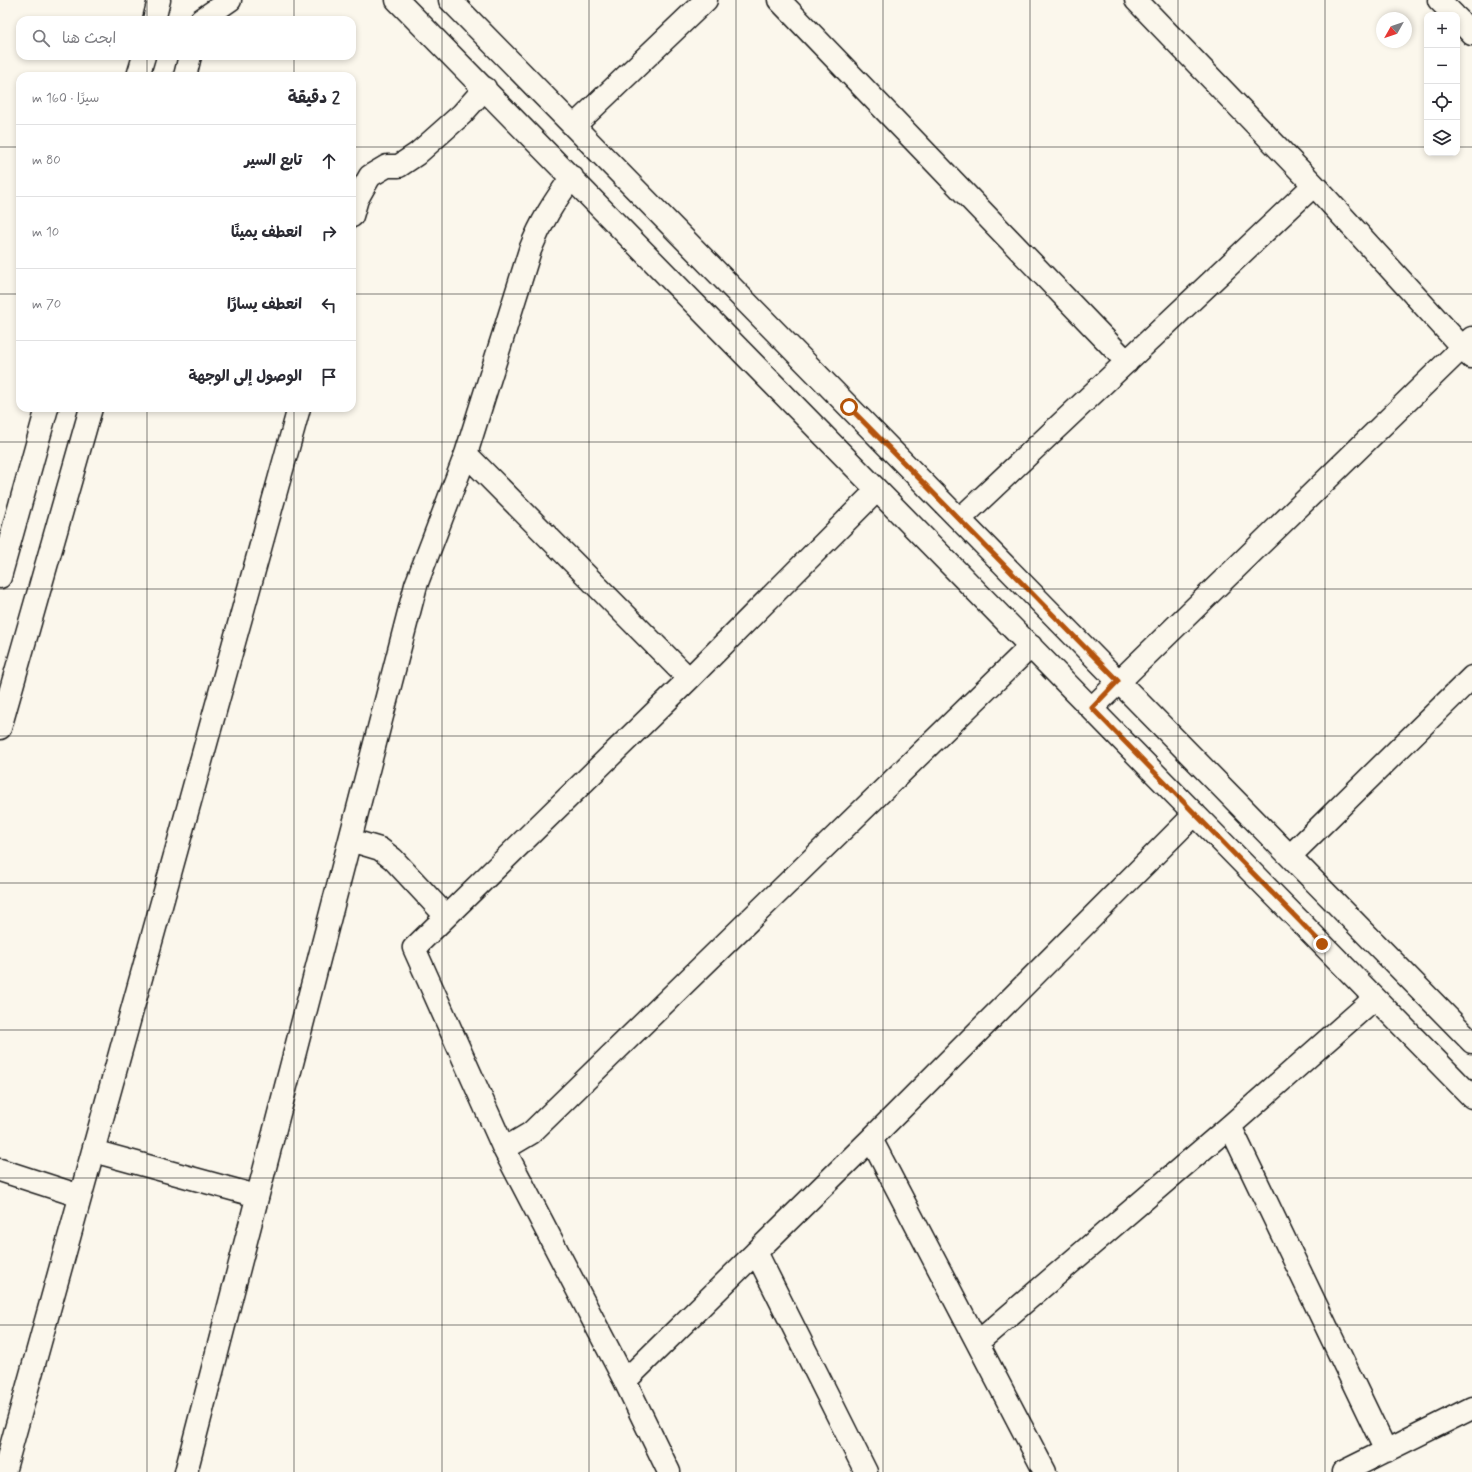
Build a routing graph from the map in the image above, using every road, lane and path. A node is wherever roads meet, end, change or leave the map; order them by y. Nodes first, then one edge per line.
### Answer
1 (159, 0) edge
2 (206, 0) edge
3 (230, 0) edge
4 (397, 0) edge
5 (450, 0) edge
6 (706, 0) edge
7 (779, 0) edge
8 (1136, 0) edge
9 (1439, 0) edge
10 (1451, 12) edge
11 (155, 16) edge
12 (202, 16) edge
13 (207, 16) edge
14 (1460, 21) edge
15 (1472, 34) edge
16 (143, 60) edge
17 (189, 60) edge
18 (139, 72) edge
19 (186, 72) edge
20 (485, 88) junction
21 (574, 126) junction
22 (572, 177) junction
23 (1314, 186) junction
24 (356, 202) edge
25 (1469, 348) edge
26 (1127, 362) junction
27 (46, 412) edge
28 (90, 412) edge
29 (298, 412) edge
30 (466, 454) junction
31 (877, 490) junction
32 (960, 519) junction
33 (0, 577) edge
34 (1031, 646) junction
35 (1472, 677) edge
36 (689, 679) junction
37 (1118, 681) junction
38 (1092, 708) junction
39 (0, 728) edge
40 (1195, 814) junction
41 (350, 840) junction
42 (1290, 856) junction
43 (446, 916) junction
44 (1375, 998) junction
45 (1472, 1042) edge
46 (1472, 1097) edge
47 (1230, 1126) junction
48 (871, 1139) junction
49 (504, 1149) junction
50 (93, 1151) junction
51 (0, 1170) edge
52 (80, 1196) junction
53 (257, 1196) junction
54 (756, 1252) junction
55 (978, 1342) junction
56 (625, 1381) junction
57 (1472, 1408) edge
58 (1378, 1460) edge
59 (4, 1472) edge
60 (186, 1472) edge
61 (669, 1472) edge
62 (866, 1472) edge
63 (1045, 1472) edge
64 (1343, 1472) edge

1 - 11 street
2 - 12 street
3 - 13 street
4 - 20 street
5 - 21 street
6 - 21 street
7 - 26 street
8 - 23 street
9 - 10 street
14 - 15 street
16 - 18 street
17 - 19 street
20 - 22 street
20 - 24 street
21 - 32 street
22 - 30 street
22 - 31 street
23 - 25 street
23 - 26 street
25 - 37 street
26 - 32 street
27 - 33 street
28 - 39 street
29 - 50 street
30 - 36 street
30 - 41 street
31 - 34 street
31 - 36 street
32 - 37 street
34 - 38 street
34 - 49 street
35 - 42 street
36 - 43 street
37 - 38 street
37 - 42 street
38 - 40 street
40 - 44 street
40 - 48 street
41 - 43 street
41 - 53 street
42 - 45 street
43 - 49 street
44 - 46 street
44 - 47 street
47 - 55 street
47 - 58 street
48 - 54 street
48 - 55 street
49 - 56 street
50 - 52 street
50 - 53 street
51 - 52 street
52 - 59 street
53 - 60 street
54 - 56 street
54 - 62 street
55 - 63 street
56 - 61 street
57 - 58 street
58 - 64 street

